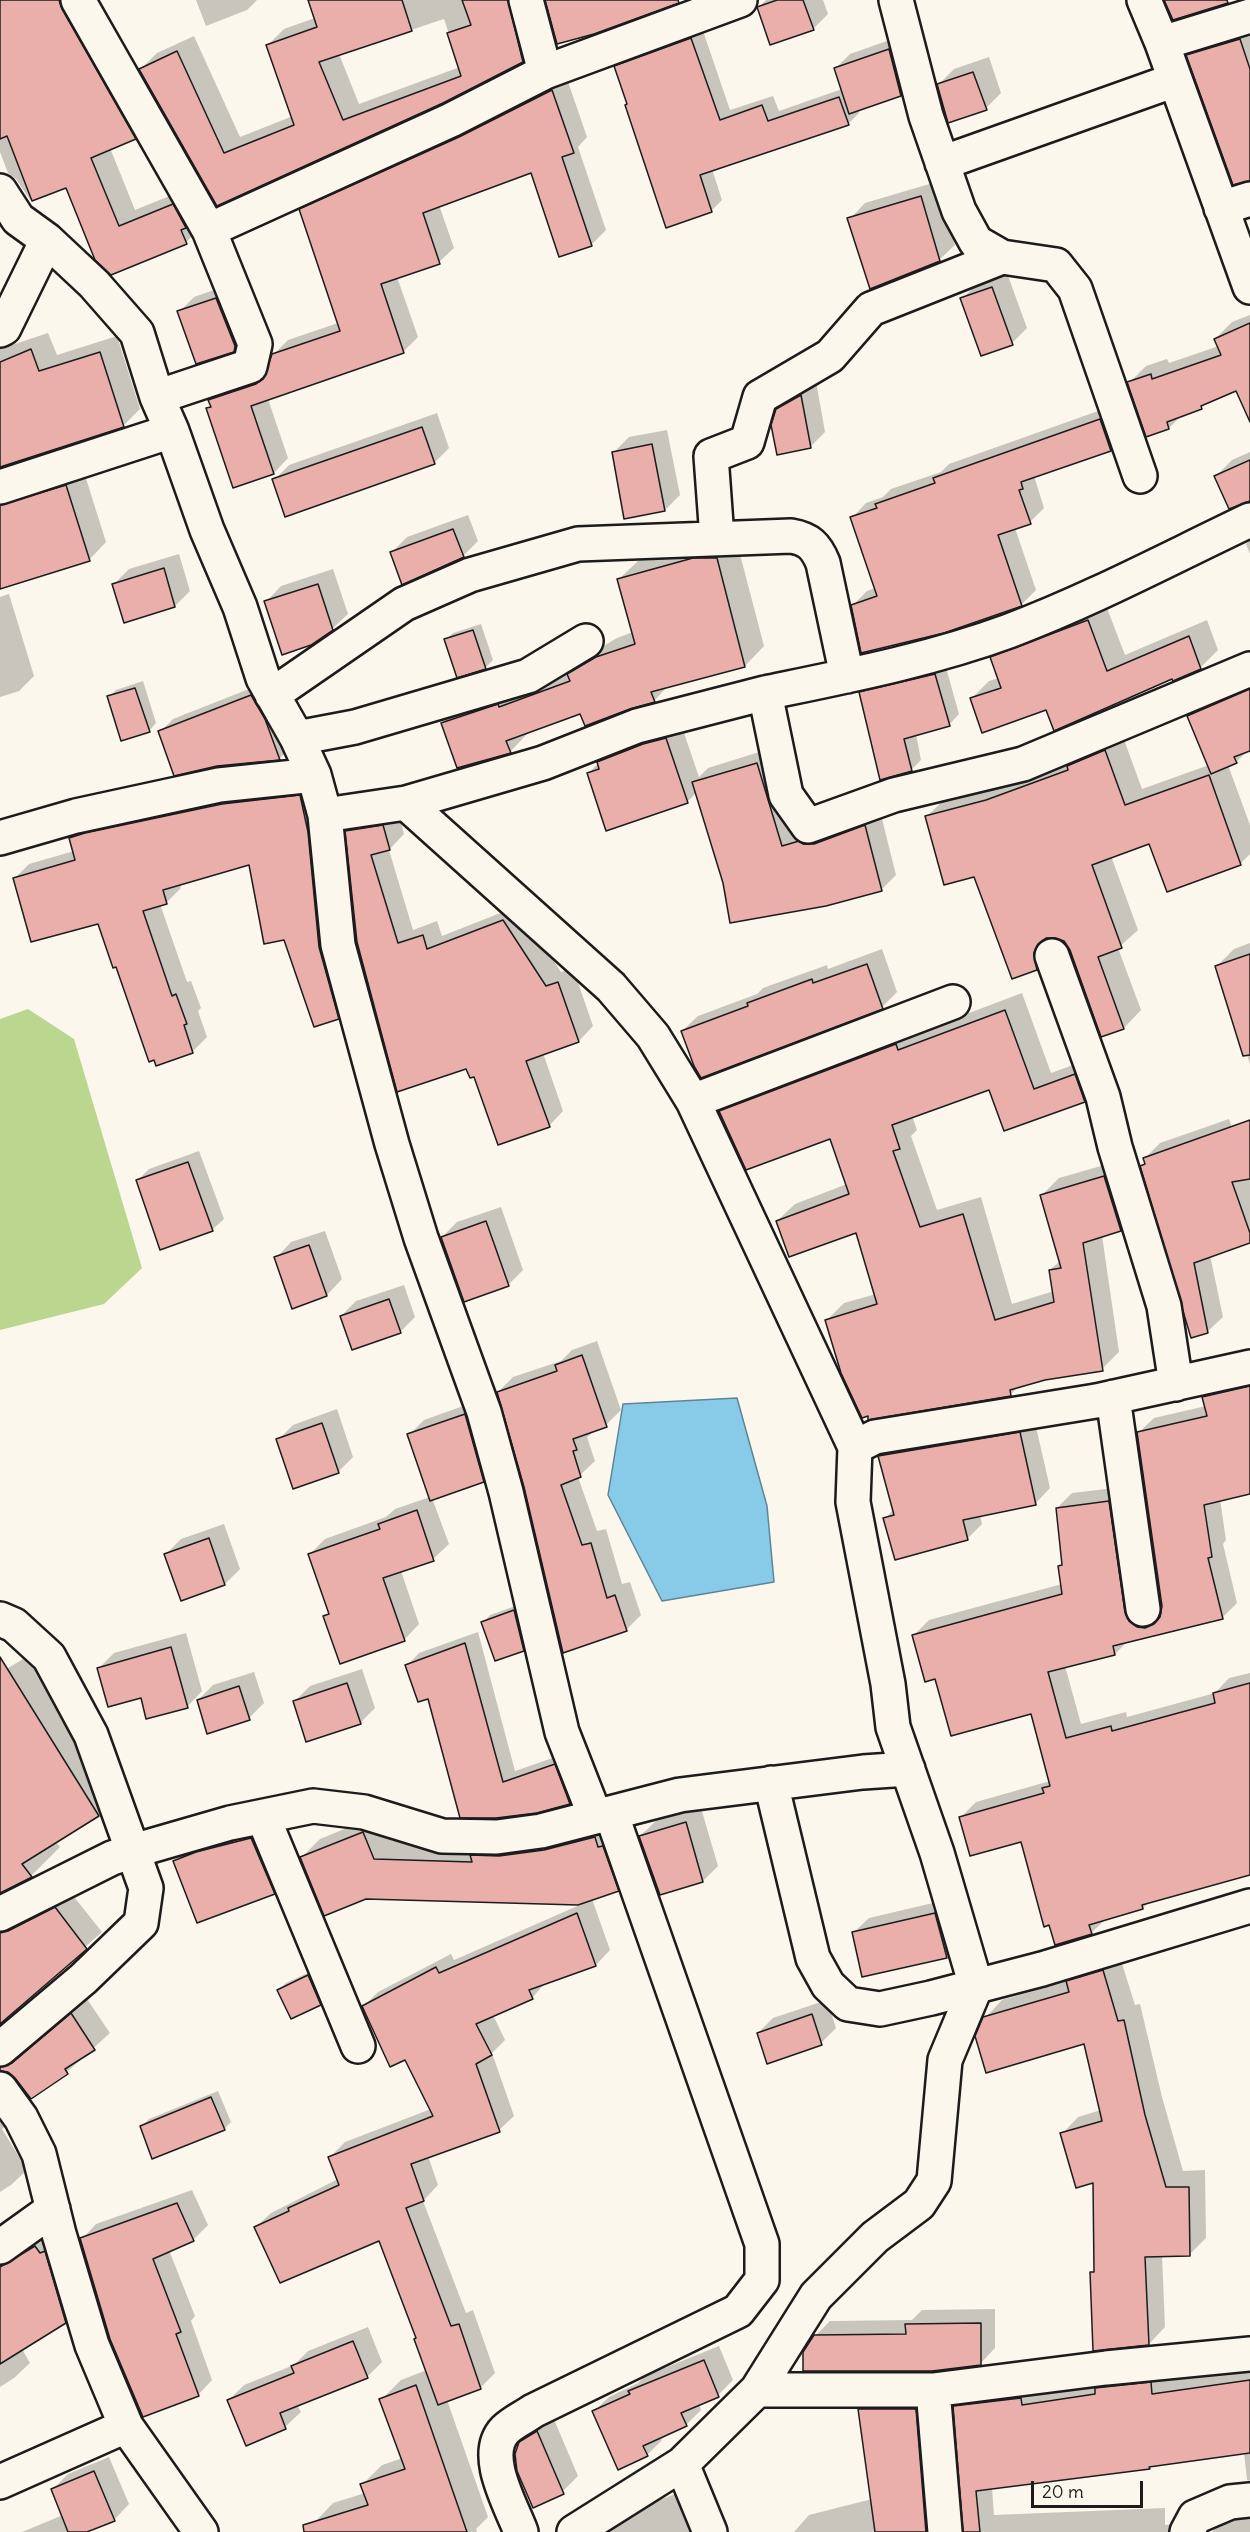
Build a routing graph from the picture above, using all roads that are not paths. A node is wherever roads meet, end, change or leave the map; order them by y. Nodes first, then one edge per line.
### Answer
1 (78, 0) edge
2 (526, 0) edge
3 (740, 0) edge
4 (896, 0) edge
5 (1144, 0) edge
6 (1250, 16) edge
7 (1162, 43) junction
8 (545, 72) junction
9 (1175, 80) junction
10 (942, 163) junction
11 (0, 191) edge
12 (1236, 204) edge
13 (209, 230) junction
14 (47, 240) junction
15 (1002, 257) junction
16 (1250, 287) edge
17 (0, 330) edge
18 (157, 397) junction
19 (172, 431) junction
20 (1140, 476) dead end
21 (0, 487) edge
22 (1250, 520) edge
23 (717, 538) junction
24 (586, 641) dead end
25 (1250, 669) edge
26 (847, 676) junction
27 (765, 693) junction
28 (272, 695) junction
29 (297, 738) junction
30 (314, 775) junction
31 (406, 803) junction
32 (325, 815) junction
33 (0, 838) edge
34 (1052, 956) dead end
35 (953, 1002) dead end
36 (693, 1101) junction
37 (1250, 1367) edge
38 (1176, 1384) junction
39 (1113, 1398) junction
40 (855, 1447) junction
41 (1143, 1609) dead end
42 (0, 1619) edge
43 (908, 1769) junction
44 (771, 1783) junction
45 (603, 1814) junction
46 (263, 1816) junction
47 (133, 1851) junction
48 (1250, 1906) edge
49 (0, 1914) edge
50 (976, 1986) junction
51 (358, 2046) dead end
52 (0, 2049) edge
53 (0, 2089) edge
54 (53, 2209) junction
55 (0, 2247) edge
56 (1250, 2354) edge
57 (757, 2390) junction
58 (933, 2390) junction
59 (126, 2426) junction
60 (682, 2464) junction
61 (0, 2482) edge
62 (1250, 2500) edge
63 (201, 2532) edge
64 (521, 2532) edge
65 (574, 2532) edge
66 (710, 2532) edge
67 (945, 2532) edge
68 (1187, 2532) edge

1 - 13 street
2 - 8 street
3 - 8 street
4 - 10 street
5 - 7 street
6 - 7 street
7 - 9 street
8 - 13 street
9 - 10 street
9 - 12 street
10 - 15 street
11 - 14 street
12 - 16 street
13 - 18 street
14 - 17 street
14 - 18 street
15 - 20 street
15 - 23 street
18 - 19 street
19 - 21 street
19 - 28 street
22 - 26 street
23 - 26 street
23 - 28 street
24 - 29 street
25 - 27 street
26 - 27 street
27 - 31 street
28 - 29 street
29 - 30 street
30 - 32 street
30 - 33 street
31 - 32 street
31 - 36 street
32 - 45 street
34 - 38 street
35 - 36 street
36 - 40 street
37 - 38 street
38 - 39 street
39 - 40 street
39 - 41 street
40 - 43 street
42 - 47 street
43 - 44 street
43 - 50 street
44 - 45 street
44 - 50 street
45 - 46 street
45 - 64 street
46 - 47 street
46 - 51 street
47 - 49 street
47 - 52 street
48 - 50 street
50 - 57 street
53 - 54 street
54 - 55 street
54 - 59 street
56 - 58 street
57 - 58 street
57 - 60 street
58 - 67 street
59 - 61 street
59 - 63 street
60 - 65 street
60 - 66 street
62 - 68 street

